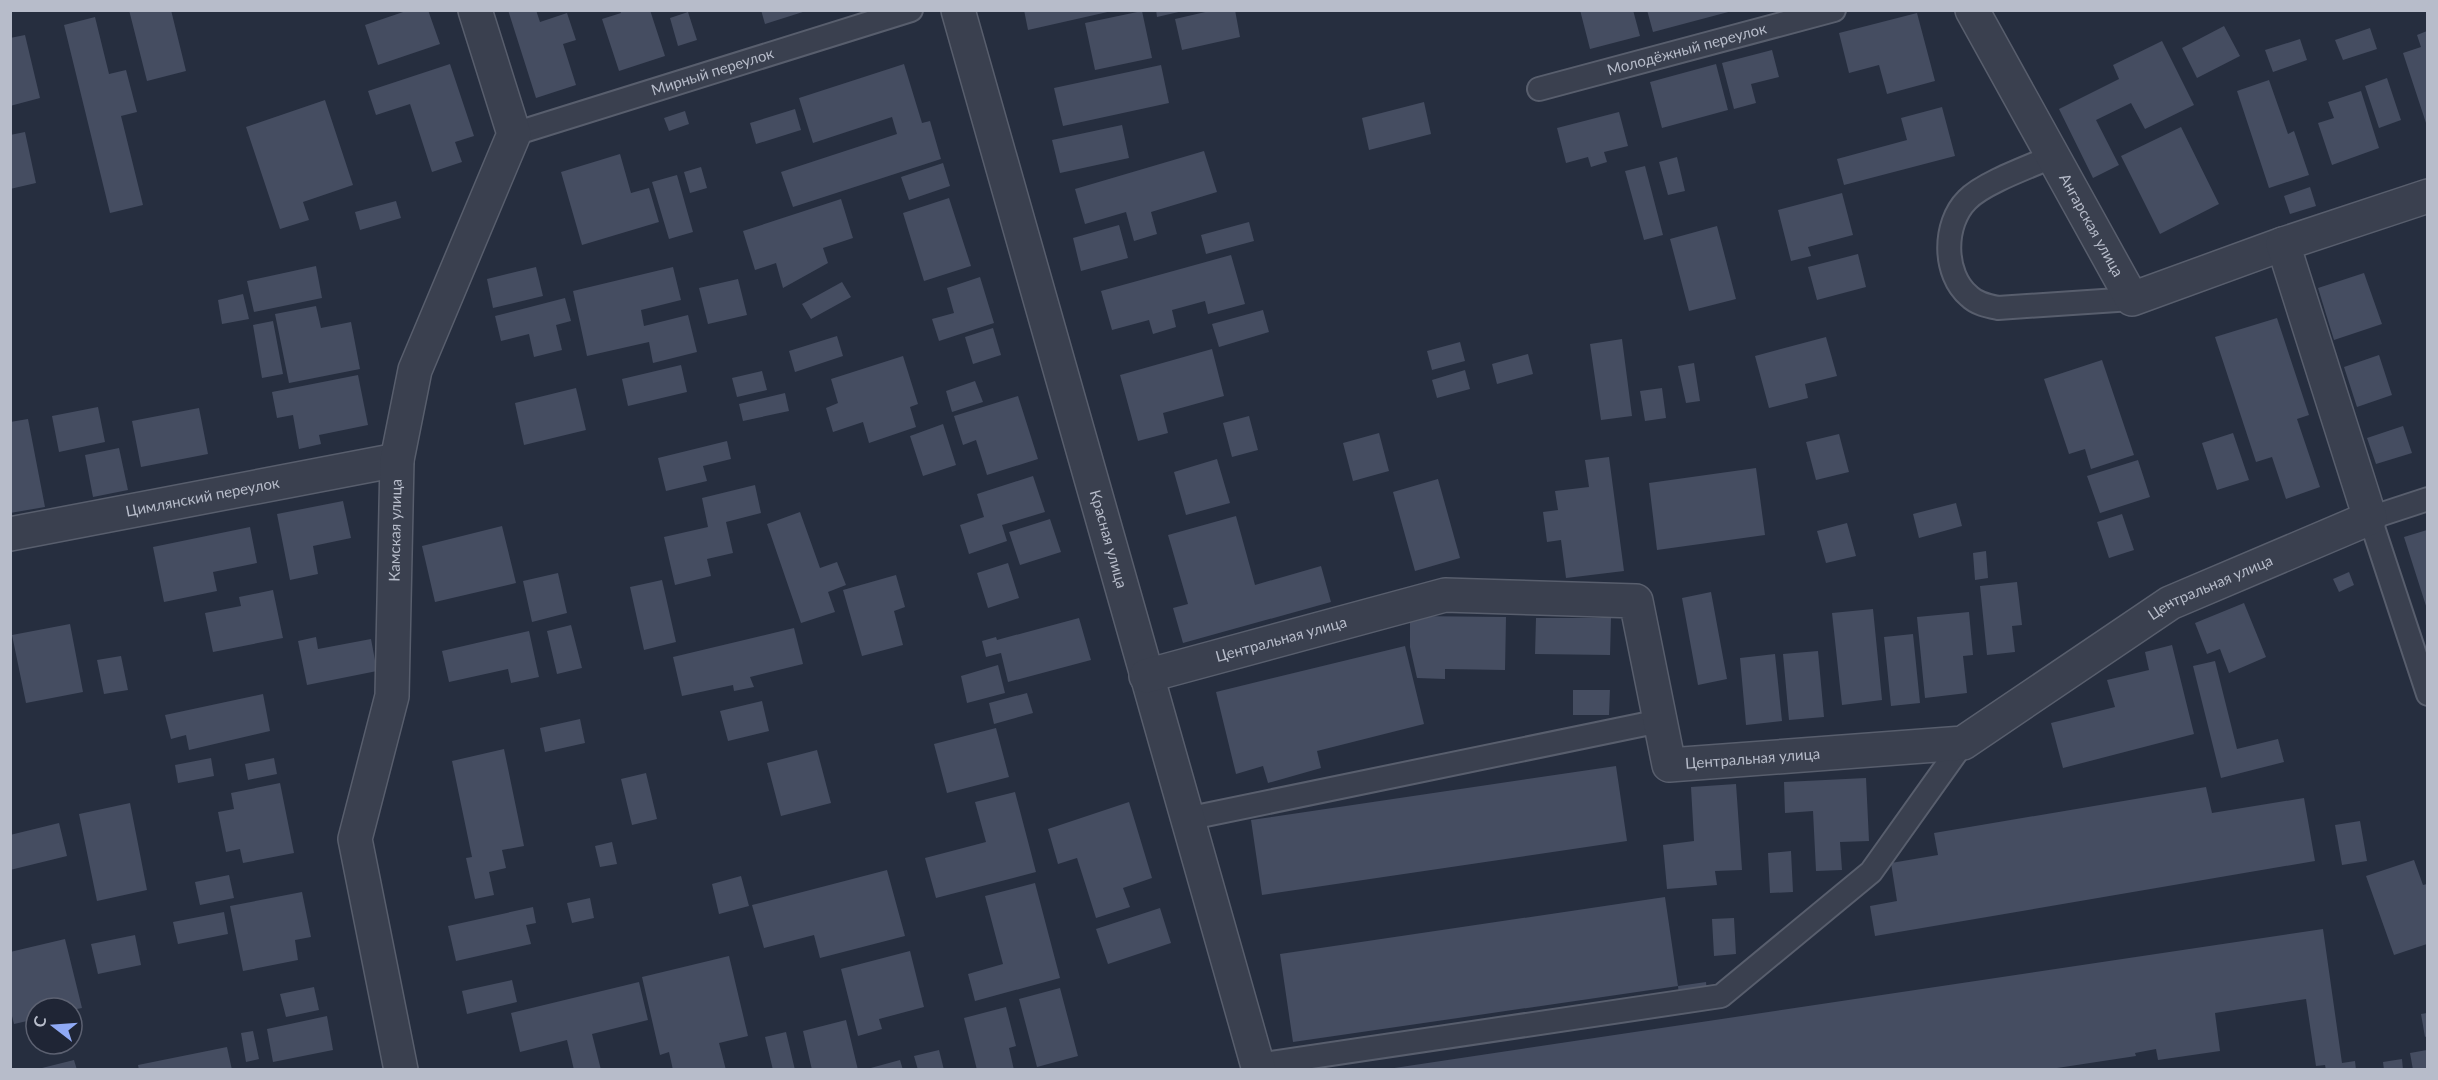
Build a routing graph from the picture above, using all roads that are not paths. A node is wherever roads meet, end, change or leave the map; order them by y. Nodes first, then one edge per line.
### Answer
1 (475, 10) edge
2 (911, 10) edge
3 (958, 10) edge
4 (1834, 10) edge
5 (1972, 10) edge
6 (1539, 89) dead end
7 (514, 134) junction
8 (2054, 156) junction
9 (2427, 196) edge
10 (2283, 244) junction
11 (2132, 299) junction
12 (397, 460) junction
13 (2427, 499) edge
14 (2370, 518) junction
15 (10, 534) edge
16 (1146, 676) junction
17 (2427, 694) edge
18 (1660, 721) junction
19 (1963, 743) junction
20 (1186, 819) junction
21 (1258, 1067) edge
22 (401, 1070) edge

1 - 7 street
2 - 7 lane, Мирный переулок
3 - 16 street, Красная улица
4 - 6 lane, Молодёжный переулок
5 - 8 street, Ангарская улица
7 - 12 street, Камская улица
8 - 11 street, Ангарская улица
8 - 11 lane
9 - 10 street
10 - 11 street
10 - 14 street
12 - 15 street, Цимлянский переулок
12 - 22 street, Камская улица
13 - 14 lane, Центральная улица
14 - 17 lane
14 - 19 street, Центральная улица
16 - 18 street, Центральная улица
16 - 20 street, Красная улица
18 - 19 street, Центральная улица
18 - 20 lane
19 - 21 lane
20 - 21 street, Красная улица

